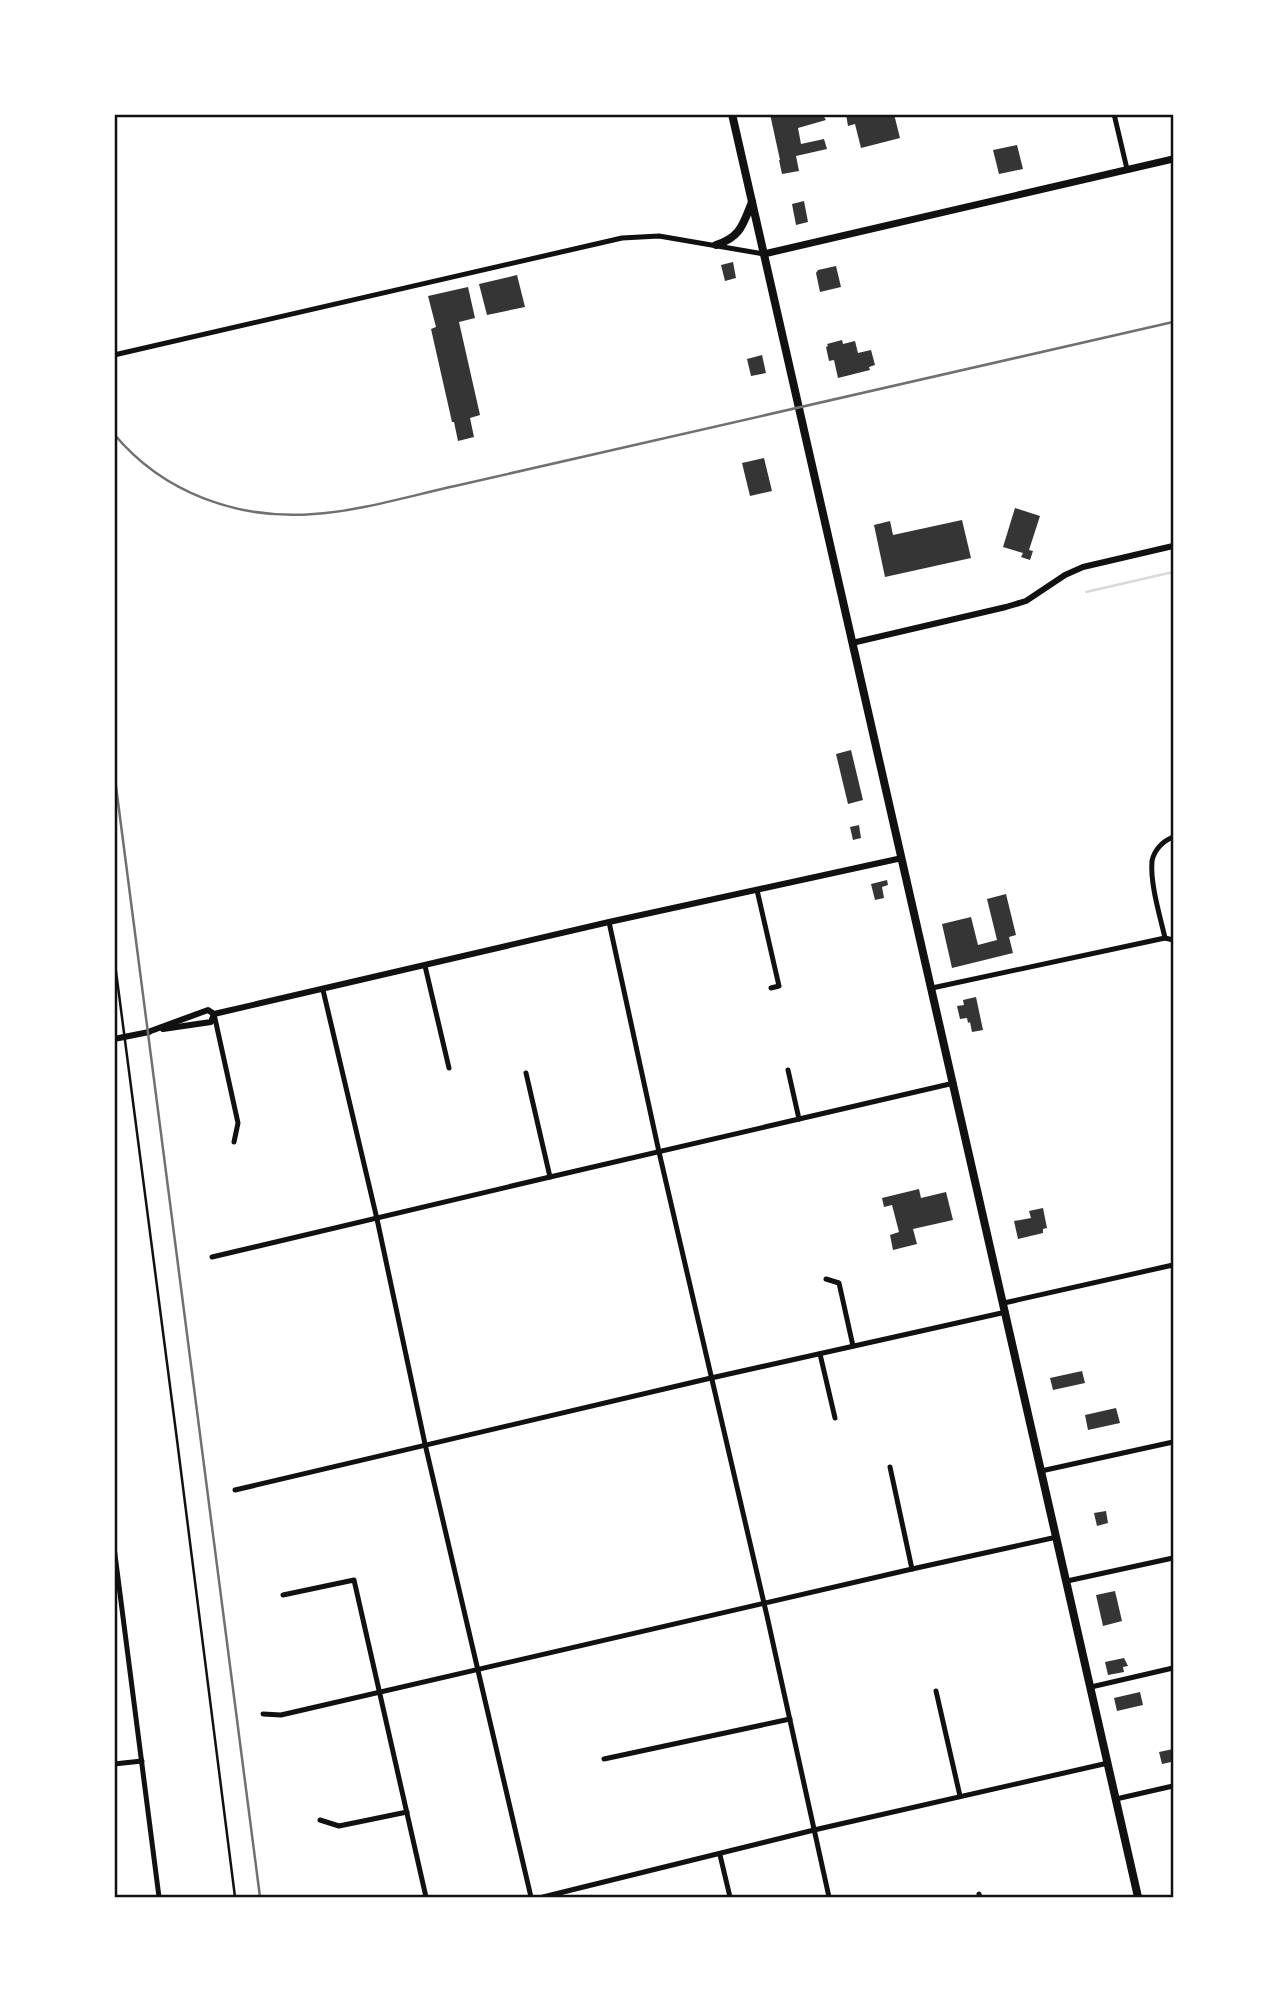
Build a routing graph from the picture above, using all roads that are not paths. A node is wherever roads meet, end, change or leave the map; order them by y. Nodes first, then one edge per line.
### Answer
1 (732, 114) edge
2 (1114, 114) edge
3 (1173, 159) edge
4 (1127, 169) junction
5 (752, 202) junction
6 (716, 245) junction
7 (764, 254) junction
8 (114, 355) edge
9 (1173, 546) edge
10 (852, 643) junction
11 (1173, 837) edge
12 (902, 858) junction
13 (757, 890) junction
14 (609, 922) junction
15 (1165, 939) junction
16 (1173, 940) edge
17 (114, 956) edge
18 (425, 966) junction
19 (771, 988) dead end
20 (932, 989) junction
21 (323, 990) junction
22 (214, 1014) junction
23 (124, 1037) junction
24 (114, 1039) edge
25 (449, 1068) dead end
26 (788, 1070) dead end
27 (526, 1073) dead end
28 (954, 1083) junction
29 (799, 1119) junction
30 (234, 1142) dead end
31 (659, 1152) junction
32 (550, 1177) junction
33 (377, 1219) junction
34 (212, 1257) dead end
35 (1173, 1265) edge
36 (826, 1279) dead end
37 (1004, 1303) junction
38 (1006, 1312) junction
39 (853, 1346) junction
40 (820, 1354) junction
41 (711, 1378) junction
42 (835, 1418) dead end
43 (1173, 1442) edge
44 (425, 1444) junction
45 (890, 1467) dead end
46 (1041, 1471) junction
47 (235, 1490) dead end
48 (1057, 1537) junction
49 (114, 1547) edge
50 (1173, 1558) edge
51 (912, 1569) junction
52 (1067, 1581) junction
53 (284, 1595) dead end
54 (764, 1603) junction
55 (1173, 1668) edge
56 (477, 1669) junction
57 (1091, 1687) junction
58 (936, 1690) dead end
59 (380, 1692) junction
60 (262, 1714) dead end
61 (790, 1718) junction
62 (604, 1759) dead end
63 (142, 1761) junction
64 (1108, 1763) junction
65 (114, 1764) edge
66 (1173, 1786) edge
67 (960, 1796) junction
68 (1116, 1799) junction
69 (407, 1812) junction
70 (320, 1820) dead end
71 (814, 1830) junction
72 (720, 1854) junction
73 (159, 1897) edge
74 (235, 1897) edge
75 (426, 1897) edge
76 (531, 1897) edge
77 (543, 1897) edge
78 (730, 1897) edge
79 (829, 1897) edge
80 (1138, 1897) edge

1 - 5 main road
2 - 4 street
3 - 4 main road
4 - 7 main road
5 - 6 main road
5 - 7 main road
6 - 7 street
6 - 8 street
7 - 10 main road
9 - 10 street
10 - 12 main road
11 - 15 street
12 - 13 street
12 - 20 main road
13 - 14 street
13 - 19 street
14 - 18 street
14 - 31 street
15 - 16 street
15 - 20 street
17 - 23 lane
18 - 21 street
18 - 25 street
20 - 28 main road
21 - 22 street
21 - 33 street
22 - 23 street
22 - 30 street
23 - 24 street
23 - 74 lane
26 - 29 street
27 - 32 street
28 - 29 street
28 - 37 main road
29 - 31 street
31 - 32 street
31 - 41 street
32 - 33 street
33 - 34 street
33 - 44 street
35 - 37 street
36 - 39 street
37 - 38 main road
38 - 39 street
38 - 46 main road
39 - 40 street
40 - 41 street
40 - 42 street
41 - 44 street
41 - 54 street
43 - 46 street
44 - 47 street
44 - 56 street
45 - 51 street
46 - 48 main road
48 - 51 street
48 - 52 main road
49 - 63 street
50 - 52 street
51 - 54 street
52 - 57 main road
53 - 59 street
54 - 56 street
54 - 61 street
55 - 57 street
56 - 59 street
56 - 76 street
57 - 64 main road
58 - 67 street
59 - 60 street
59 - 69 street
61 - 62 street
61 - 71 street
63 - 65 street
63 - 73 street
64 - 67 street
64 - 68 main road
66 - 68 street
67 - 71 street
68 - 80 main road
69 - 70 street
69 - 75 street
71 - 72 street
71 - 79 street
72 - 77 street
72 - 78 street

